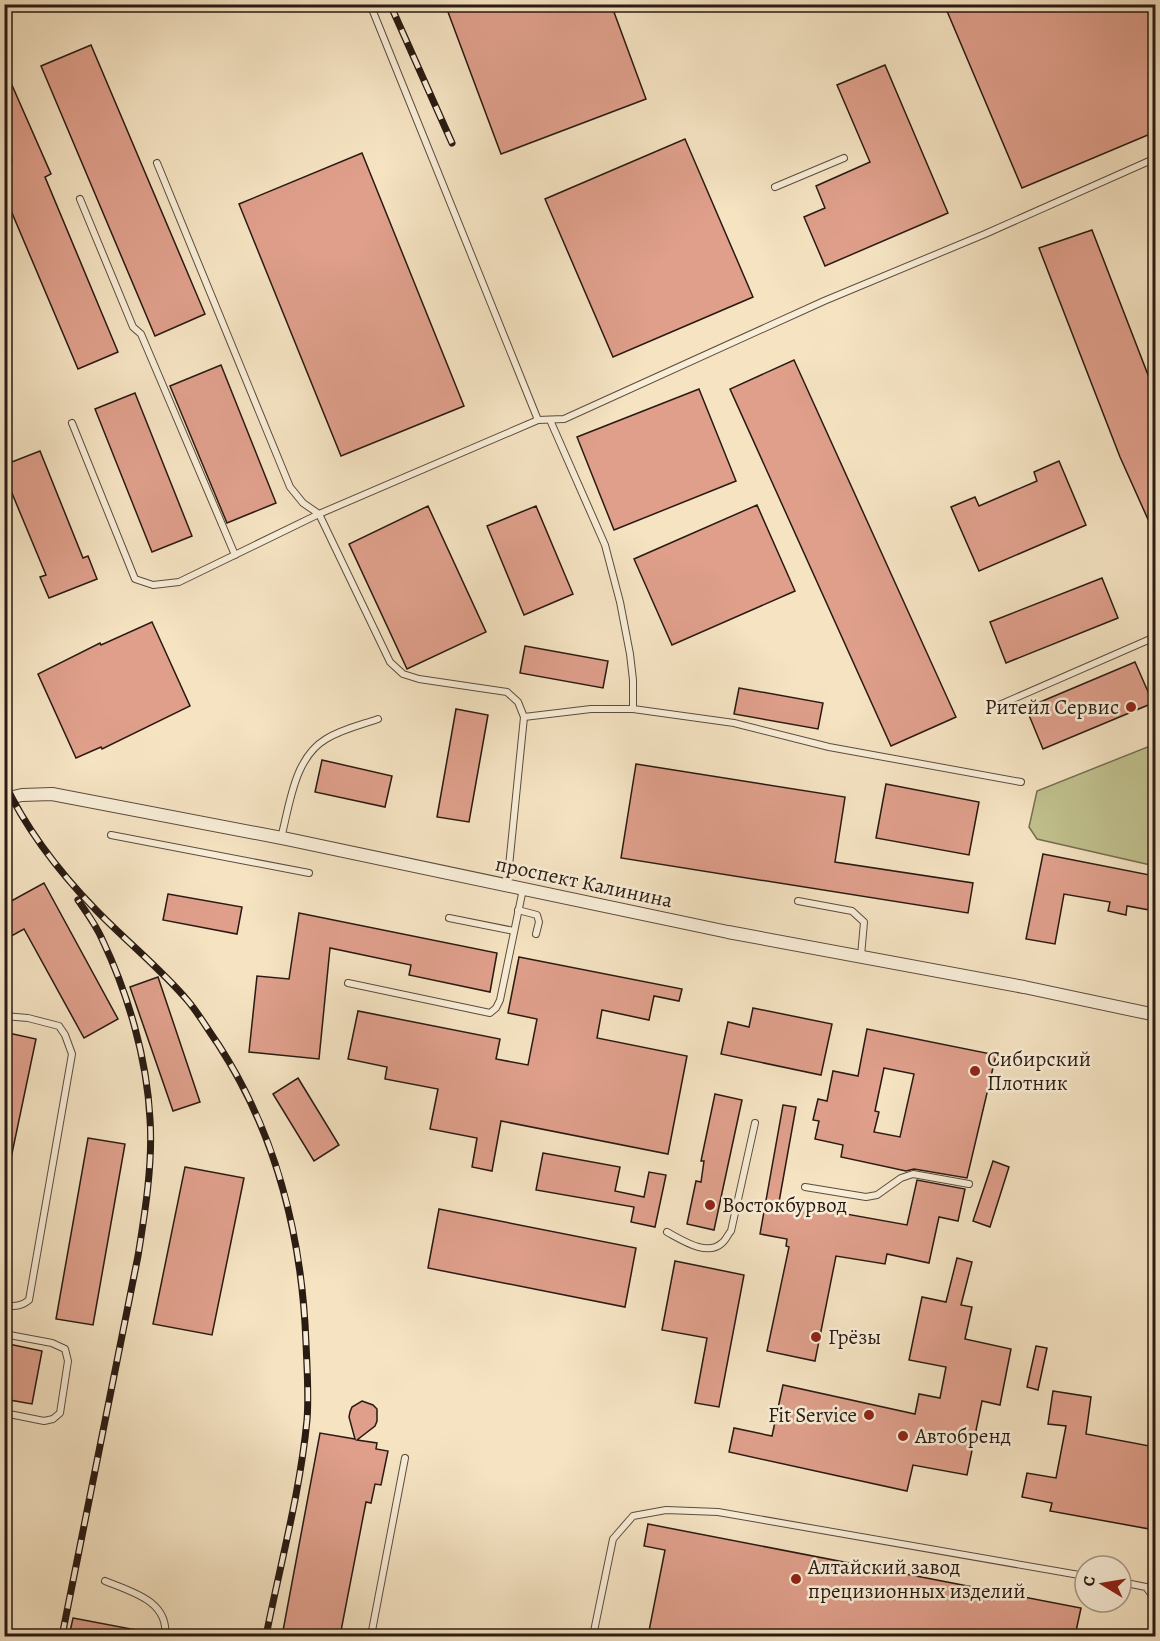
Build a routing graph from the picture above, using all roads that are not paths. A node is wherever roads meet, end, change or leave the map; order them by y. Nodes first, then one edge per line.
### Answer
1 (370, 4) edge
2 (844, 158) dead end
3 (1155, 158) edge
4 (157, 163) dead end
5 (775, 187) dead end
6 (80, 199) dead end
7 (538, 420) junction
8 (550, 420) junction
9 (72, 423) dead end
10 (320, 514) junction
11 (235, 555) junction
12 (1155, 637) edge
13 (997, 706) dead end
14 (633, 709) junction
15 (524, 717) junction
16 (378, 719) dead end
17 (1021, 782) dead end
18 (4, 799) edge
19 (111, 835) dead end
20 (281, 838) junction
21 (309, 873) dead end
22 (507, 887) junction
23 (523, 890) junction
24 (798, 901) dead end
25 (518, 910) junction
26 (449, 918) dead end
27 (514, 931) junction
28 (536, 934) dead end
29 (860, 957) junction
30 (348, 983) dead end
31 (1155, 1015) edge
32 (4, 1016) edge
33 (755, 1123) dead end
34 (969, 1184) dead end
35 (805, 1187) dead end
36 (667, 1232) dead end
37 (4, 1305) edge
38 (4, 1334) edge
39 (4, 1413) edge
40 (405, 1458) dead end
41 (1073, 1574) edge
42 (105, 1581) dead end
43 (1133, 1584) edge
44 (1155, 1601) edge
45 (165, 1636) edge
46 (371, 1636) edge
47 (592, 1636) edge

1 - 7 lane
2 - 5 lane
3 - 8 lane
4 - 10 lane
6 - 11 lane
7 - 8 lane
7 - 10 lane
8 - 14 lane
9 - 11 lane
10 - 11 lane
10 - 15 lane
12 - 13 lane
14 - 15 lane
14 - 17 lane
15 - 22 lane
16 - 20 lane
18 - 20 street, проспект Калинина
19 - 21 lane
20 - 22 street, проспект Калинина
22 - 23 street, проспект Калинина
23 - 25 lane
23 - 29 street, проспект Калинина
24 - 29 lane
25 - 27 lane
25 - 28 lane
26 - 27 lane
27 - 30 lane
29 - 31 street, проспект Калинина
32 - 37 lane
33 - 36 lane
34 - 35 lane
38 - 39 lane
40 - 46 lane
41 - 47 lane
42 - 45 lane
43 - 44 lane

